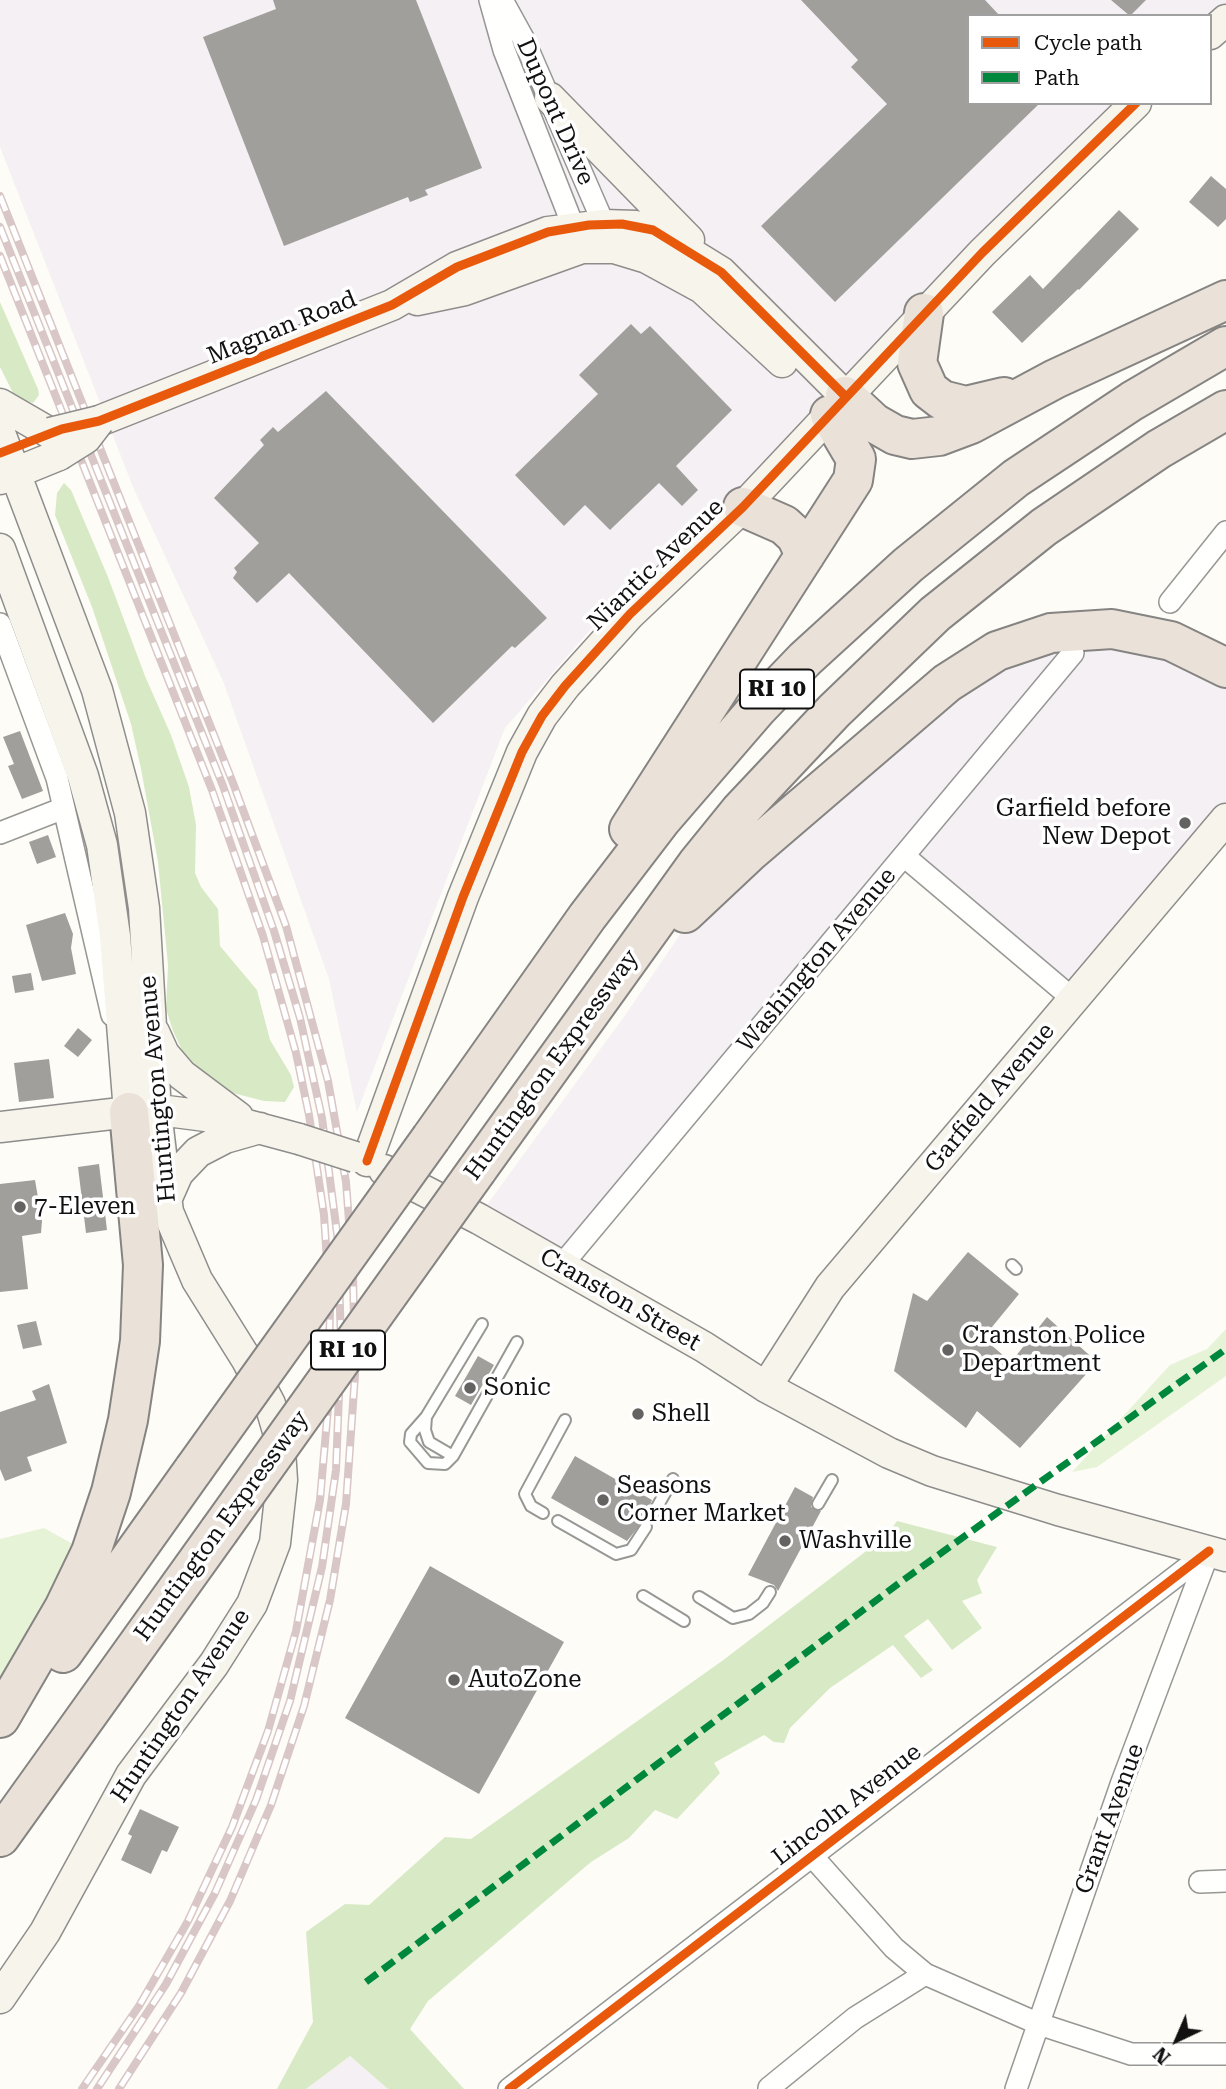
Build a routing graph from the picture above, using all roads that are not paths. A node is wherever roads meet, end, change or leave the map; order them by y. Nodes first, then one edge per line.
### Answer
1 (490, 0) edge
2 (502, 0) edge
3 (1226, 20) edge
4 (1212, 32) edge
5 (550, 98) junction
6 (1134, 105) edge
7 (609, 236) junction
8 (578, 238) junction
9 (719, 286) junction
10 (1226, 300) edge
11 (923, 313) junction
12 (1226, 346) edge
13 (1055, 379) junction
14 (0, 404) edge
15 (837, 405) junction
16 (1226, 410) edge
17 (55, 444) junction
18 (4, 458) edge
19 (743, 507) junction
20 (1226, 532) edge
21 (0, 549) edge
22 (806, 555) junction
23 (1170, 602) dead end
24 (2, 637) edge
25 (1073, 653) dead end
26 (1226, 668) edge
27 (64, 808) junction
28 (1226, 819) edge
29 (0, 833) edge
30 (904, 856) junction
31 (587, 917) junction
32 (1073, 999) junction
33 (152, 1027) junction
34 (124, 1061) junction
35 (533, 1091) junction
36 (142, 1112) junction
37 (0, 1127) edge
38 (260, 1128) junction
39 (361, 1159) junction
40 (166, 1200) junction
41 (561, 1266) junction
42 (482, 1324) dead end
43 (517, 1342) dead end
44 (766, 1387) junction
45 (426, 1417) junction
46 (565, 1420) dead end
47 (453, 1456) junction
48 (673, 1479) dead end
49 (832, 1480) dead end
50 (818, 1504) dead end
51 (543, 1513) dead end
52 (653, 1514) dead end
53 (558, 1521) dead end
54 (646, 1527) dead end
55 (1217, 1553) edge
56 (770, 1592) dead end
57 (643, 1596) dead end
58 (699, 1597) dead end
59 (684, 1621) dead end
60 (112, 1679) junction
61 (0, 1718) edge
62 (0, 1741) edge
63 (0, 1837) edge
64 (0, 1855) edge
65 (812, 1856) junction
66 (1226, 1881) edge
67 (1200, 1882) dead end
68 (925, 1974) junction
69 (0, 1998) edge
70 (1039, 2024) junction
71 (1226, 2054) edge
72 (769, 2088) edge
73 (509, 2089) edge
74 (1016, 2089) edge

1 - 8 street, Dupont Drive
2 - 5 street, Dupont Drive
3 - 4 main road
5 - 7 street, Dupont Drive
5 - 9 main road
6 - 11 main road, Niantic Avenue
7 - 8 main road, Magnan Road
7 - 9 main road, Magnan Road
8 - 17 main road, Magnan Road, bridge
9 - 15 main road
10 - 13 highway
11 - 13 highway
11 - 15 main road, Niantic Avenue
12 - 31 highway, RI 10
13 - 15 highway
14 - 17 main road
15 - 19 main road, Niantic Avenue
15 - 22 highway
16 - 35 highway, Huntington Expressway / RI 10
17 - 18 main road, Magnan Road
18 - 33 main road, Huntington Avenue
19 - 22 highway
19 - 39 main road, Niantic Avenue
20 - 23 street
21 - 34 main road, Huntington Avenue
22 - 31 highway
24 - 27 street, Huntington Avenue
25 - 30 street, Washington Avenue
26 - 35 highway
27 - 29 street
27 - 34 street, Huntington Avenue
28 - 32 main road, Garfield Avenue
30 - 32 street
30 - 41 street, Washington Avenue
31 - 62 highway, RI 10, bridge
32 - 44 main road, Garfield Avenue
33 - 36 main road, Huntington Avenue
33 - 38 main road
34 - 36 main road, Huntington Avenue
35 - 60 highway, Huntington Expressway / RI 10, bridge
36 - 37 main road, Cranston Street
36 - 38 main road, Cranston Street
36 - 40 main road, Huntington Avenue
36 - 61 highway
38 - 39 main road, Cranston Street, bridge
38 - 40 main road
39 - 41 main road, Cranston Street
40 - 69 main road, Huntington Avenue
41 - 44 main road, Cranston Street
42 - 45 lane
43 - 47 lane
44 - 55 main road, Cranston Street
45 - 47 lane
45 - 47 lane
46 - 51 lane
48 - 52 lane
49 - 50 lane
53 - 54 lane
55 - 65 street, Lincoln Avenue
55 - 70 street, Grant Avenue
56 - 58 lane
57 - 59 lane
60 - 63 highway, Huntington Expressway / RI 10
60 - 64 highway
65 - 68 street
65 - 73 street, Lincoln Avenue
66 - 67 street
68 - 70 street
68 - 72 street
70 - 71 street
70 - 74 street, Grant Avenue

